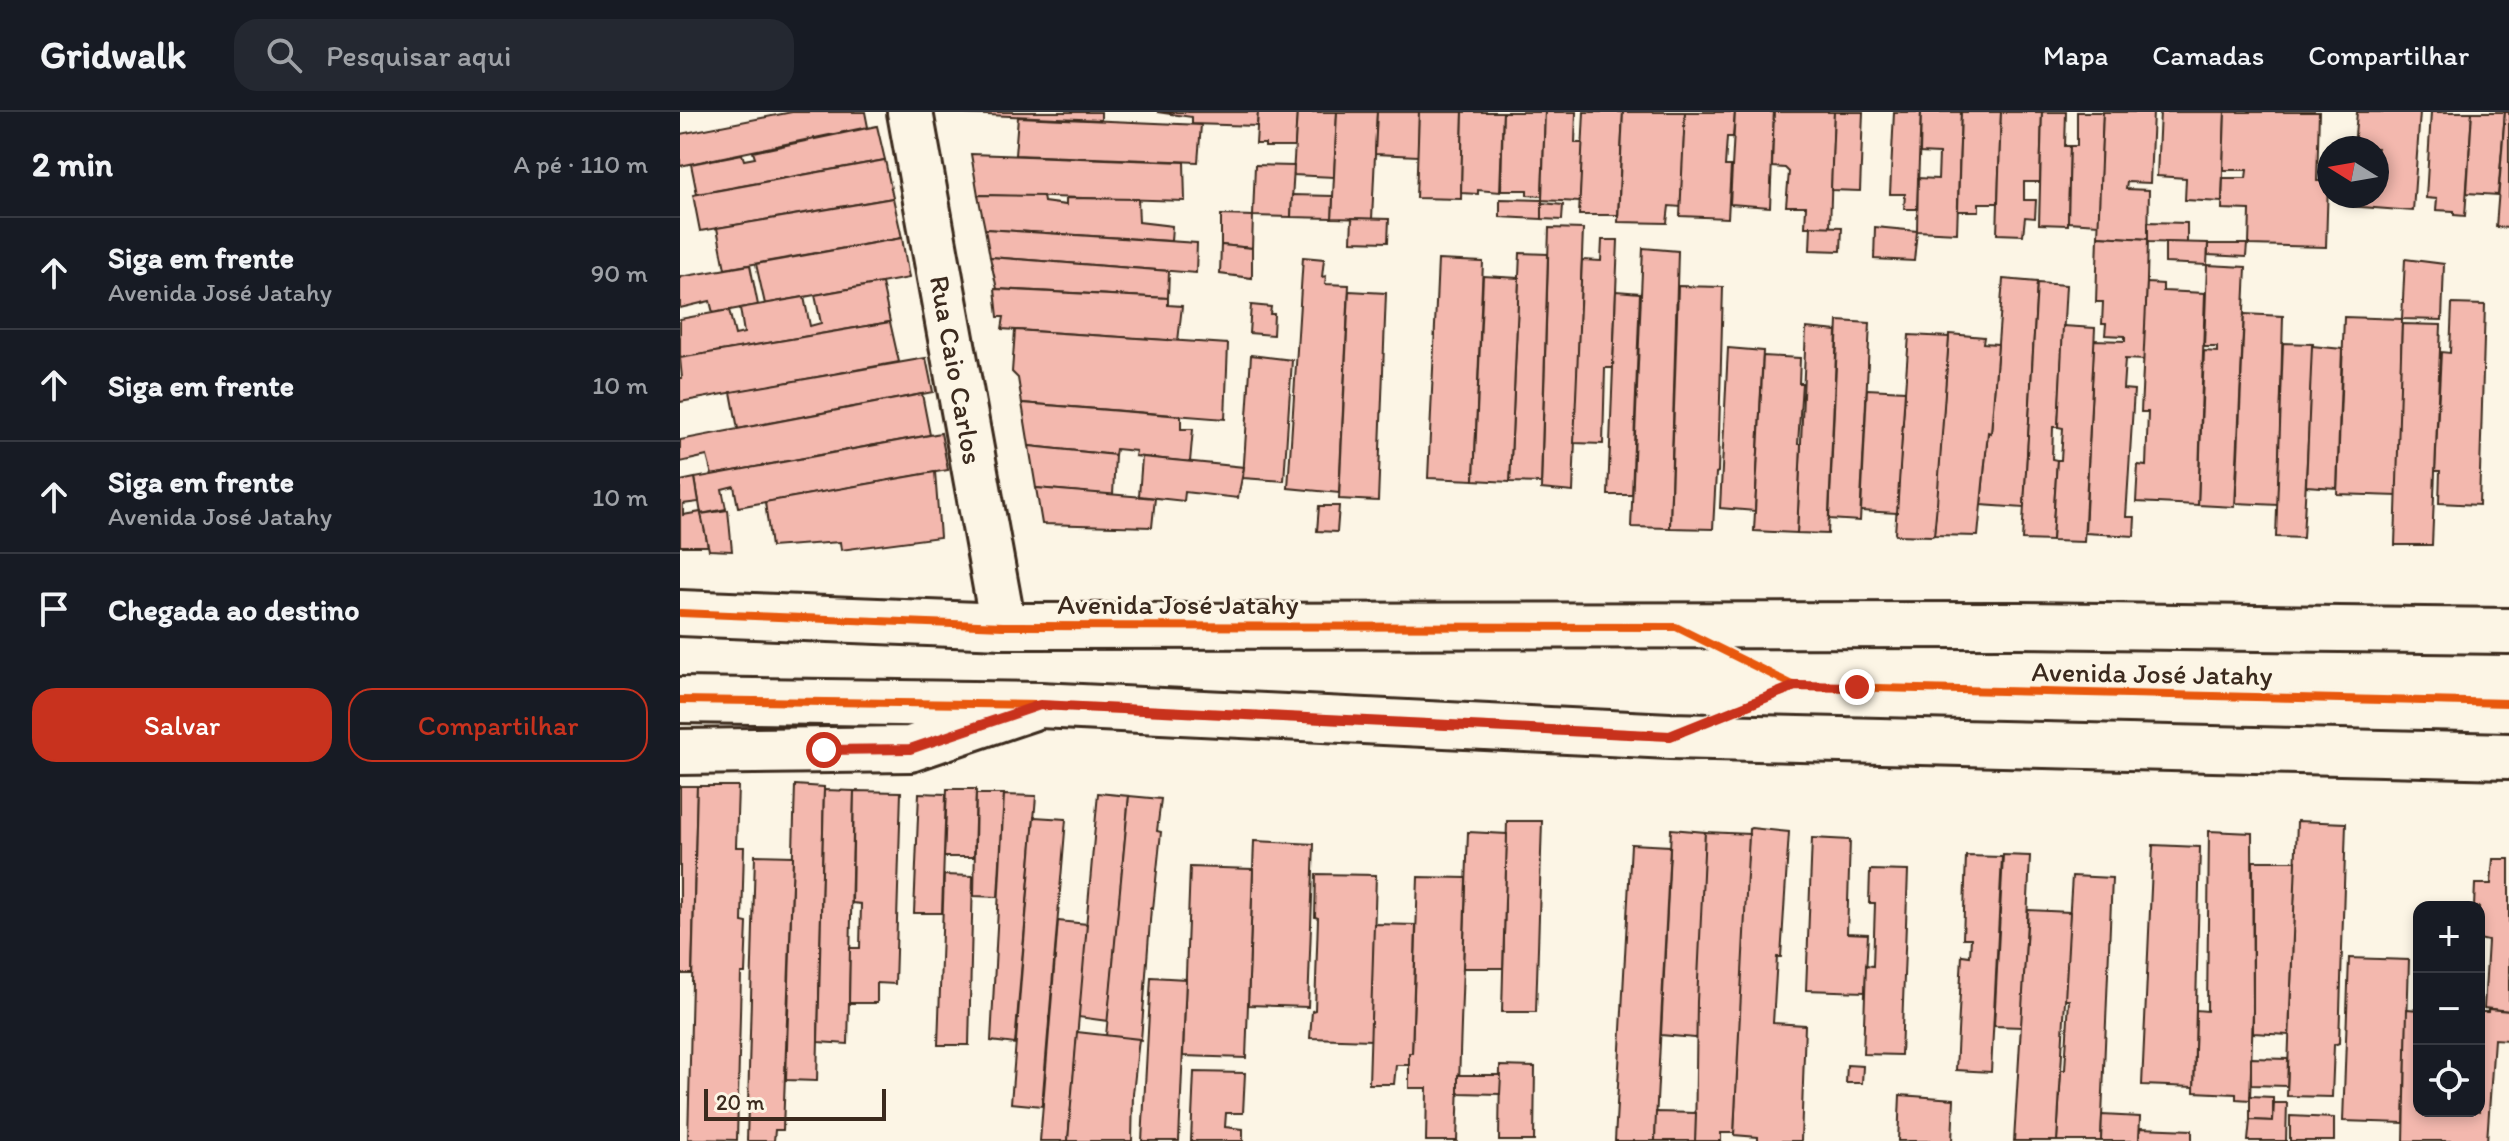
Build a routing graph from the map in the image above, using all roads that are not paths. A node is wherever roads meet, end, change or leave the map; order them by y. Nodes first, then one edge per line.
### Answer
1 (910, 112) edge
2 (680, 613) edge
3 (1003, 626) junction
4 (2509, 631) edge
5 (680, 700) edge
6 (1040, 705) junction
7 (680, 752) edge
8 (2509, 756) edge

1 - 3 main road, Rua Caio Carlos
2 - 3 main road, Avenida José Jatahy
3 - 4 main road, Avenida José Jatahy
5 - 6 main road
6 - 7 main road
6 - 8 main road

